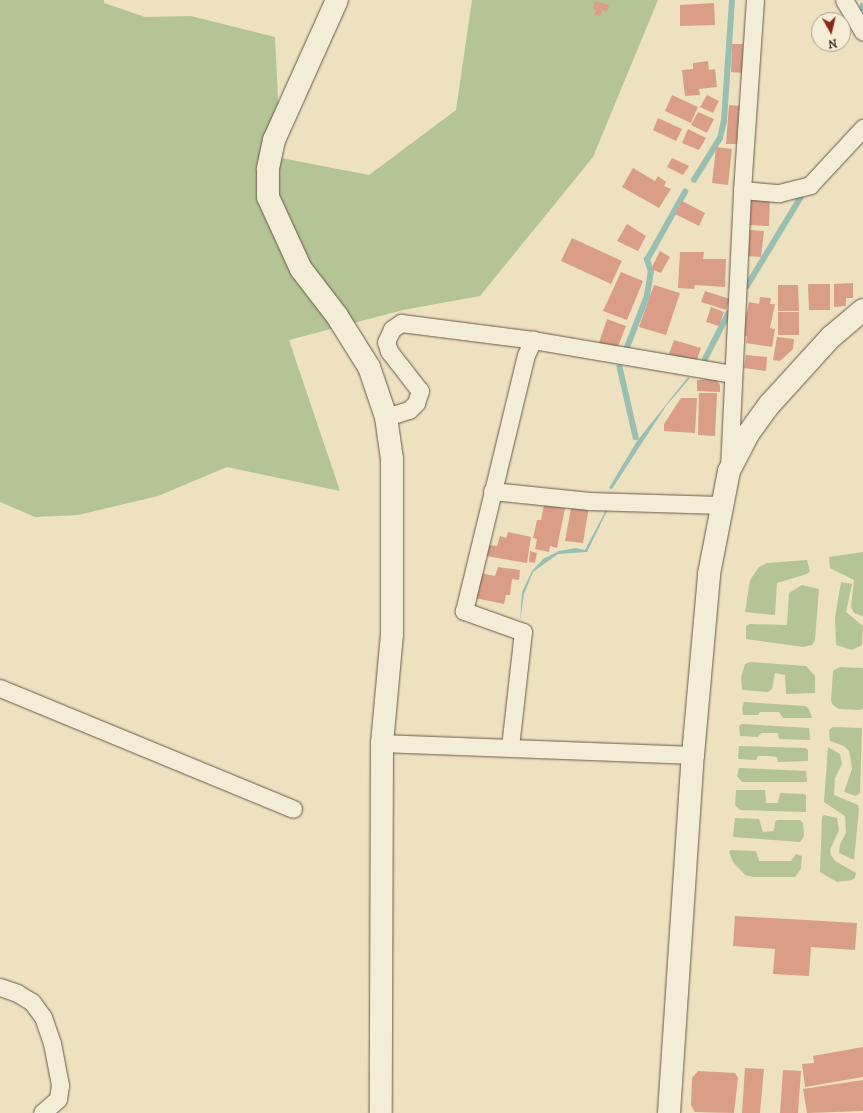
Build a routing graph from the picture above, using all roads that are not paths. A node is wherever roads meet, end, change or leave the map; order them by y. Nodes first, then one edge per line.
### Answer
1 (337, 0) edge
2 (755, 0) edge
3 (844, 0) edge
4 (863, 32) edge
5 (863, 128) edge
6 (742, 190) junction
7 (863, 310) edge
8 (533, 340) junction
9 (732, 374) junction
10 (386, 417) junction
11 (729, 471) junction
12 (492, 491) junction
13 (721, 505) junction
14 (0, 688) edge
15 (382, 743) junction
16 (510, 747) junction
17 (693, 755) junction
18 (293, 810) dead end
19 (0, 987) edge
20 (42, 1113) edge
21 (381, 1113) edge
22 (669, 1113) edge

1 - 10 street
2 - 6 street
3 - 4 street
5 - 6 street
6 - 9 street
7 - 11 street
8 - 9 street
8 - 10 street
8 - 12 street
9 - 11 street
10 - 15 street
11 - 13 street
12 - 13 street
12 - 16 street
13 - 17 street
14 - 18 street
15 - 16 street
15 - 21 street
16 - 17 street
17 - 22 street
19 - 20 street

